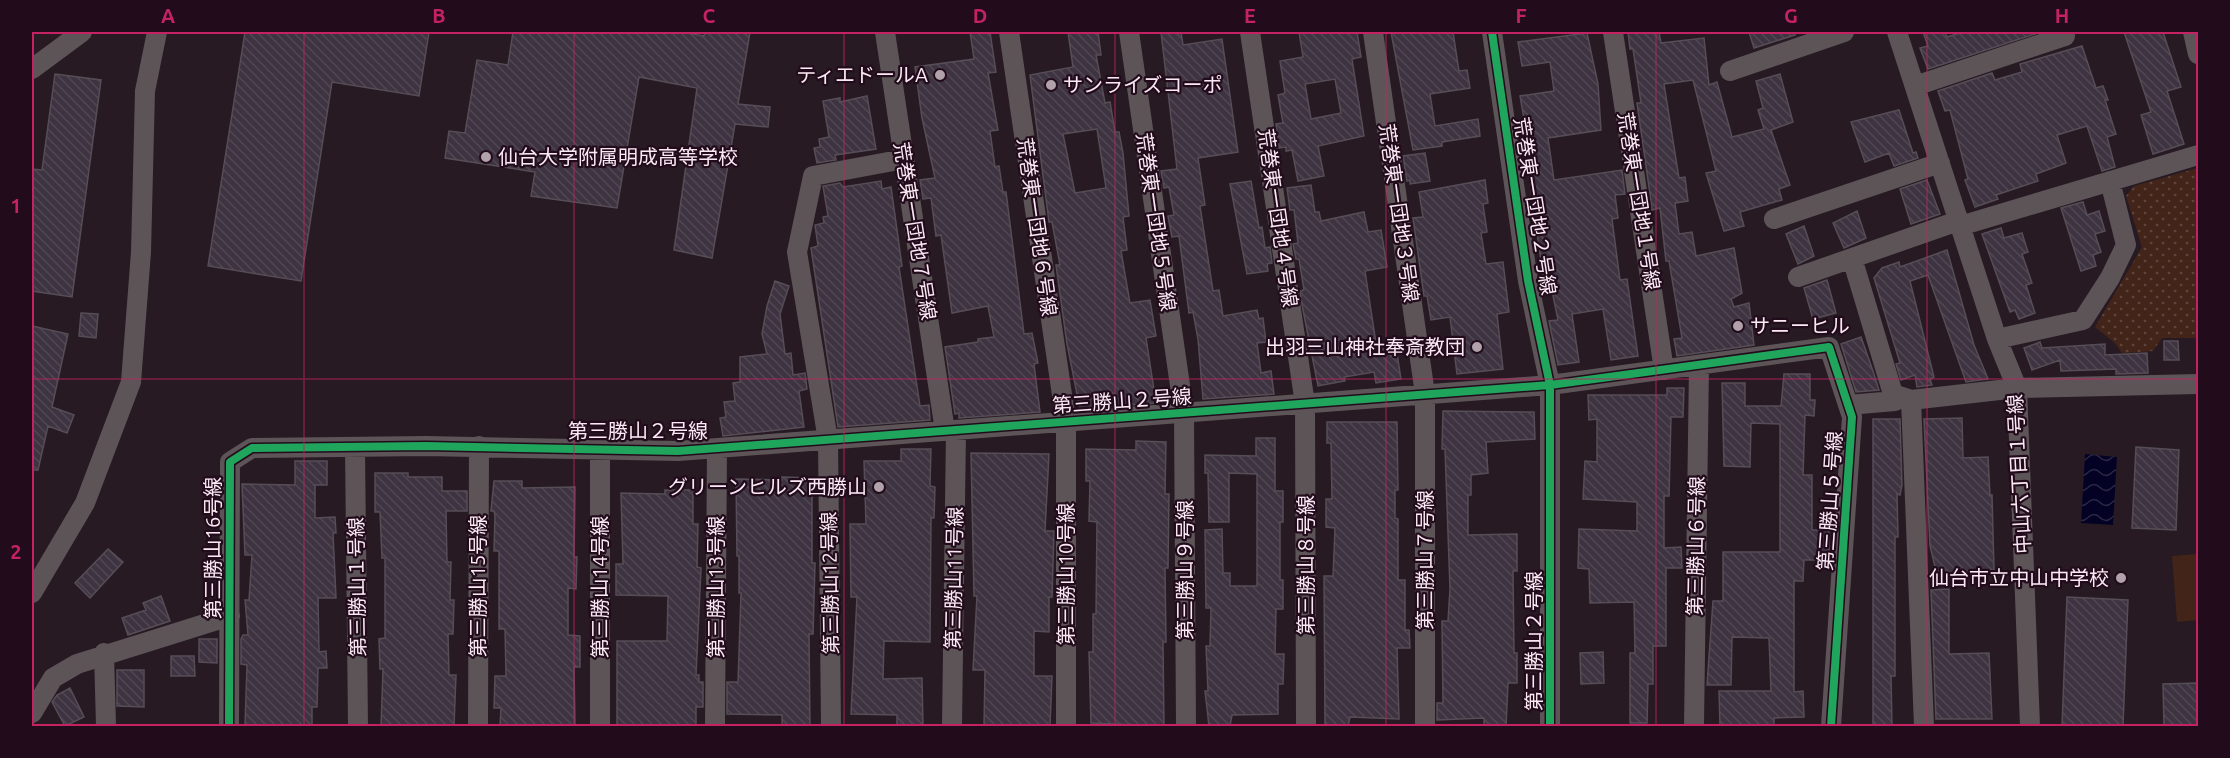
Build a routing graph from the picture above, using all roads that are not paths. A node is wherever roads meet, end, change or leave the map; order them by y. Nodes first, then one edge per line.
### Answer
1 (82, 32) edge
2 (156, 32) edge
3 (885, 32) edge
4 (1009, 32) edge
5 (1129, 32) edge
6 (1250, 32) edge
7 (1373, 32) edge
8 (1492, 32) edge
9 (1613, 32) edge
10 (1844, 32) edge
11 (1897, 32) edge
12 (2193, 32) edge
13 (2065, 36) dead end
14 (2199, 54) edge
15 (32, 69) edge
16 (1730, 71) dead end
17 (1915, 86) junction
18 (2199, 155) edge
19 (904, 159) junction
20 (1940, 163) junction
21 (2110, 181) junction
22 (1774, 219) dead end
23 (1959, 223) junction
24 (1852, 258) junction
25 (1798, 277) dead end
26 (1997, 339) junction
27 (1699, 365) junction
28 (1665, 370) junction
29 (2199, 384) edge
30 (1550, 385) junction
31 (2017, 388) junction
32 (1425, 394) junction
33 (1905, 398) junction
34 (1305, 404) junction
35 (1848, 405) junction
36 (1184, 413) junction
37 (1066, 422) junction
38 (951, 430) junction
39 (828, 440) junction
40 (479, 446) junction
41 (355, 448) junction
42 (600, 448) junction
43 (717, 448) junction
44 (32, 593) edge
45 (230, 616) junction
46 (104, 653) junction
47 (32, 713) edge
48 (106, 726) edge
49 (229, 726) edge
50 (358, 726) edge
51 (478, 726) edge
52 (600, 726) edge
53 (715, 726) edge
54 (831, 726) edge
55 (952, 726) edge
56 (1066, 726) edge
57 (1186, 726) edge
58 (1306, 726) edge
59 (1425, 726) edge
60 (1550, 726) edge
61 (1694, 726) edge
62 (1831, 726) edge
63 (1924, 726) edge
64 (2030, 726) edge

1 - 15 street
2 - 44 street
3 - 19 street, 荒巻東一団地７号線
4 - 37 street, 荒巻東一団地６号線
5 - 36 street, 荒巻東一団地５号線
6 - 34 street, 荒巻東一団地４号線
7 - 32 street, 荒巻東一団地３号線
8 - 30 street, 荒巻東一団地２号線
9 - 28 street, 荒巻東一団地１号線
10 - 16 street
11 - 17 street, 中山六丁目１号線
12 - 14 street
13 - 17 street
17 - 20 street, 中山六丁目１号線
18 - 21 street
19 - 38 street, 荒巻東一団地７号線
19 - 39 street, 第三勝山12号線
20 - 22 street
20 - 23 street, 中山六丁目１号線
21 - 23 street
21 - 26 street
23 - 24 street
23 - 26 street, 中山六丁目１号線
24 - 25 street
24 - 33 street
26 - 31 street, 中山六丁目１号線
27 - 28 street, 第三勝山５号線
27 - 35 street, 第三勝山５号線
27 - 61 street, 第三勝山６号線
28 - 30 street, 第三勝山５号線
29 - 31 street
30 - 32 street, 第三勝山２号線
30 - 60 street, 第三勝山２号線
31 - 33 street
31 - 64 street, 中山六丁目１号線
32 - 34 street, 第三勝山２号線
32 - 59 street, 第三勝山７号線
33 - 35 street
33 - 63 street
34 - 36 street, 第三勝山２号線
34 - 58 street, 第三勝山８号線
35 - 62 street, 第三勝山５号線
36 - 37 street, 第三勝山２号線
36 - 57 street, 第三勝山９号線
37 - 38 street, 第三勝山２号線
37 - 56 street, 第三勝山10号線
38 - 39 street, 第三勝山２号線
38 - 55 street, 第三勝山11号線
39 - 43 street, 第三勝山２号線
39 - 54 street, 第三勝山12号線
40 - 41 street, 第三勝山２号線
40 - 42 street, 第三勝山２号線
40 - 51 street, 第三勝山15号線
41 - 45 street, 第三勝山16号線
41 - 50 street, 第三勝山１号線
42 - 43 street, 第三勝山２号線
42 - 52 street, 第三勝山14号線
43 - 53 street, 第三勝山13号線
45 - 46 street
45 - 49 street, 第三勝山16号線
46 - 47 street
46 - 48 street

